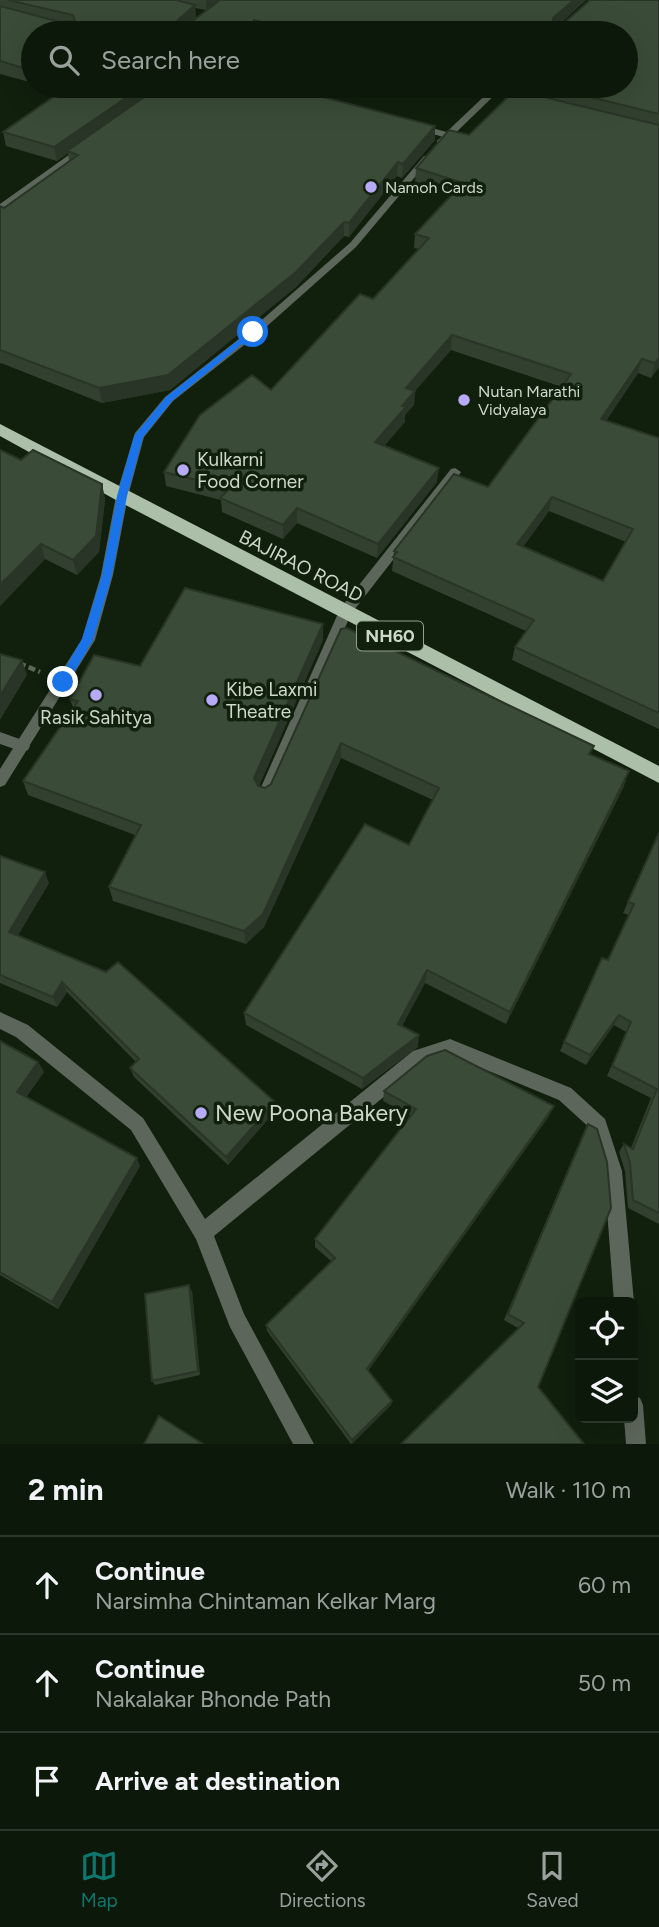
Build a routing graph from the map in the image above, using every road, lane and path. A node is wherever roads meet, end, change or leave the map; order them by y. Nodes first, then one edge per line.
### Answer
1 (487, 98) edge
2 (520, 98) edge
3 (538, 105) edge
4 (408, 124) edge
5 (447, 135) junction
6 (87, 146) edge
7 (0, 208) edge
8 (0, 429) edge
9 (456, 472) edge
10 (122, 496) junction
11 (345, 612) junction
12 (13, 660) edge
13 (63, 682) junction
14 (0, 738) edge
15 (23, 746) junction
16 (659, 775) edge
17 (0, 780) edge
18 (265, 794) edge
19 (0, 1020) edge
20 (203, 1233) junction
21 (624, 1297) edge
22 (634, 1423) edge
23 (304, 1444) edge
24 (636, 1444) edge

1 - 5 street
2 - 3 street
4 - 5 street
5 - 10 street
6 - 7 street
8 - 10 highway, BAJIRAO ROAD / NH60
9 - 11 street
10 - 11 highway, BAJIRAO ROAD / NH60
10 - 13 street
11 - 16 highway, BAJIRAO ROAD / NH60
11 - 18 street
12 - 13 path
13 - 15 street
14 - 15 street
15 - 17 street
19 - 20 street
20 - 21 street
20 - 23 street
22 - 24 street

